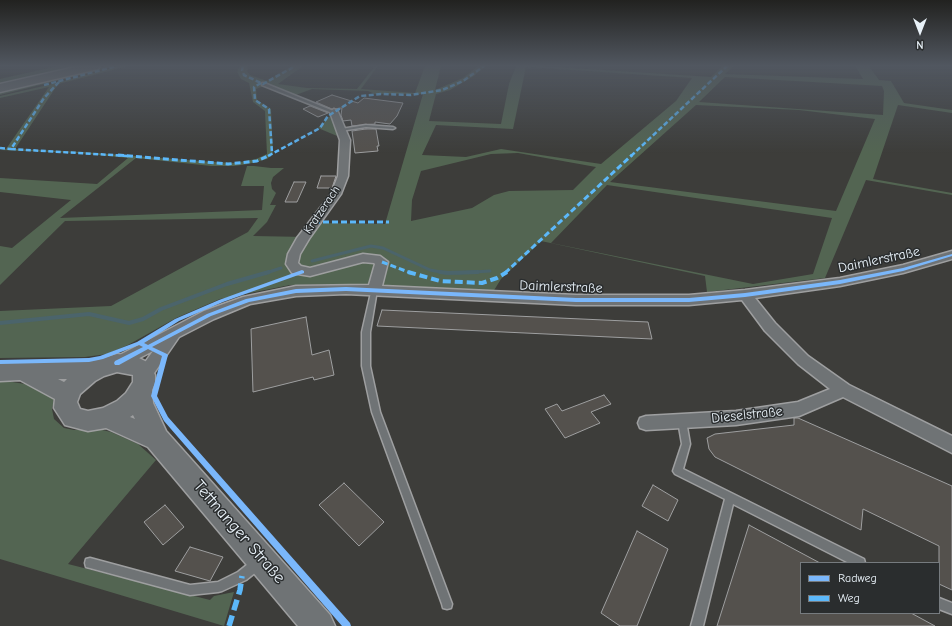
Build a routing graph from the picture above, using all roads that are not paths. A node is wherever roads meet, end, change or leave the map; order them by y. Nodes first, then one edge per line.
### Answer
1 (291, 95) edge
2 (334, 112) joint
3 (393, 128) dead end
4 (341, 130) junction
5 (952, 255) edge
6 (374, 290) junction
7 (745, 295) junction
8 (173, 335) junction
9 (107, 366) junction
10 (0, 372) edge
11 (24, 372) junction
12 (142, 383) junction
13 (843, 390) junction
14 (68, 395) junction
15 (107, 418) junction
16 (682, 421) junction
17 (646, 423) dead end
18 (157, 440) junction
19 (952, 445) edge
20 (730, 497) junction
21 (263, 559) junction
22 (858, 562) edge
23 (90, 563) dead end
24 (447, 604) dead end
25 (940, 604) edge
26 (952, 610) edge
27 (319, 626) edge
28 (697, 626) edge

1 - 2 lane, Kratzerach
2 - 4 street, Kratzerach
3 - 4 lane
4 - 6 street, Kratzerach
5 - 7 street, Daimlerstraße
6 - 7 street, Daimlerstraße
6 - 8 street, Daimlerstraße
6 - 24 lane
7 - 13 street
8 - 9 street, Daimlerstraße
8 - 12 street, Daimlerstraße
9 - 11 main road
9 - 12 main road
9 - 14 main road
10 - 11 main road
11 - 14 main road
12 - 15 main road
12 - 18 main road, Tettnanger Straße
13 - 16 street, Dieselstraße
13 - 19 street
14 - 15 main road
15 - 18 main road, Tettnanger Straße
16 - 17 street, Dieselstraße
16 - 20 lane
18 - 21 main road, Tettnanger Straße
20 - 22 lane
20 - 28 lane
21 - 23 lane
21 - 27 main road, Tettnanger Straße
25 - 26 lane

